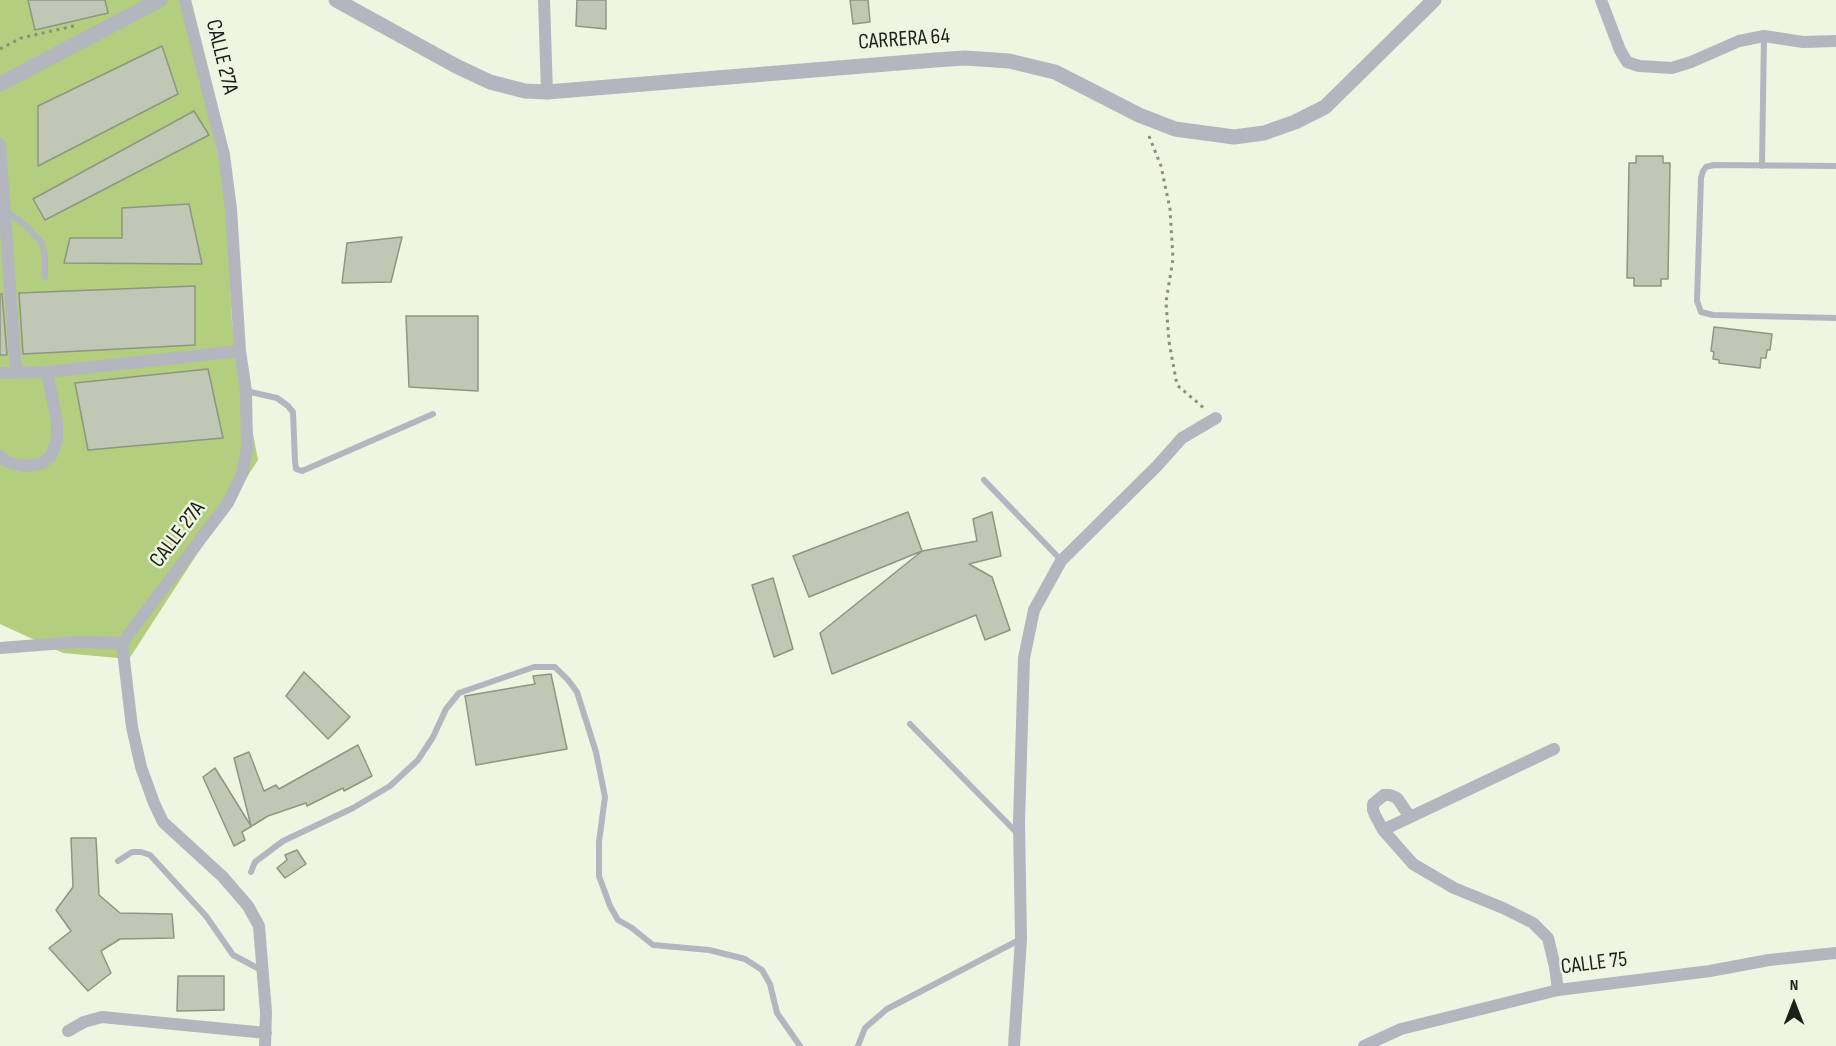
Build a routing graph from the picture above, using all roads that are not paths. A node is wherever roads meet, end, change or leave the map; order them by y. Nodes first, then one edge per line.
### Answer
1 (160, 0) edge
2 (186, 0) edge
3 (336, 0) edge
4 (544, 0) edge
5 (1434, 0) edge
6 (1601, 0) edge
7 (1764, 36) junction
8 (1836, 41) edge
9 (0, 84) edge
10 (547, 92) junction
11 (0, 146) edge
12 (1762, 166) junction
13 (1836, 166) edge
14 (5, 210) junction
15 (45, 277) dead end
16 (1836, 318) edge
17 (240, 351) junction
18 (16, 372) junction
19 (47, 372) junction
20 (0, 373) edge
21 (246, 391) junction
22 (433, 414) dead end
23 (1216, 418) road end
24 (0, 456) edge
25 (984, 480) dead end
26 (1061, 561) junction
27 (123, 643) junction
28 (0, 648) edge
29 (910, 724) dead end
30 (1554, 749) dead end
31 (1410, 817) junction
32 (1383, 830) junction
33 (1020, 836) junction
34 (118, 861) dead end
35 (251, 872) dead end
36 (1021, 939) junction
37 (1836, 953) edge
38 (263, 972) junction
39 (1558, 990) junction
40 (68, 1031) dead end
41 (265, 1040) edge
42 (800, 1046) edge
43 (858, 1046) edge
44 (1014, 1046) edge
45 (1364, 1046) edge

1 - 9 street
2 - 17 street, CALLE 27A
3 - 10 street, CARRERA 64
4 - 10 street
5 - 10 street, CARRERA 64
6 - 7 street
7 - 8 street
7 - 12 lane
11 - 14 street
12 - 13 lane
12 - 16 lane
14 - 15 lane
14 - 18 street
17 - 19 street
17 - 21 street, CALLE 27A
18 - 19 street
18 - 20 street
19 - 24 street
21 - 22 lane
21 - 27 street, CALLE 27A
23 - 26 street
25 - 26 lane
26 - 33 street
27 - 28 street
27 - 38 street
29 - 33 lane
30 - 31 street
31 - 32 street
31 - 32 street
32 - 39 street
33 - 36 street
34 - 38 lane
35 - 42 lane
36 - 43 lane
36 - 44 street
37 - 39 street, CALLE 75
38 - 41 street
39 - 45 street, CALLE 75
40 - 41 street

